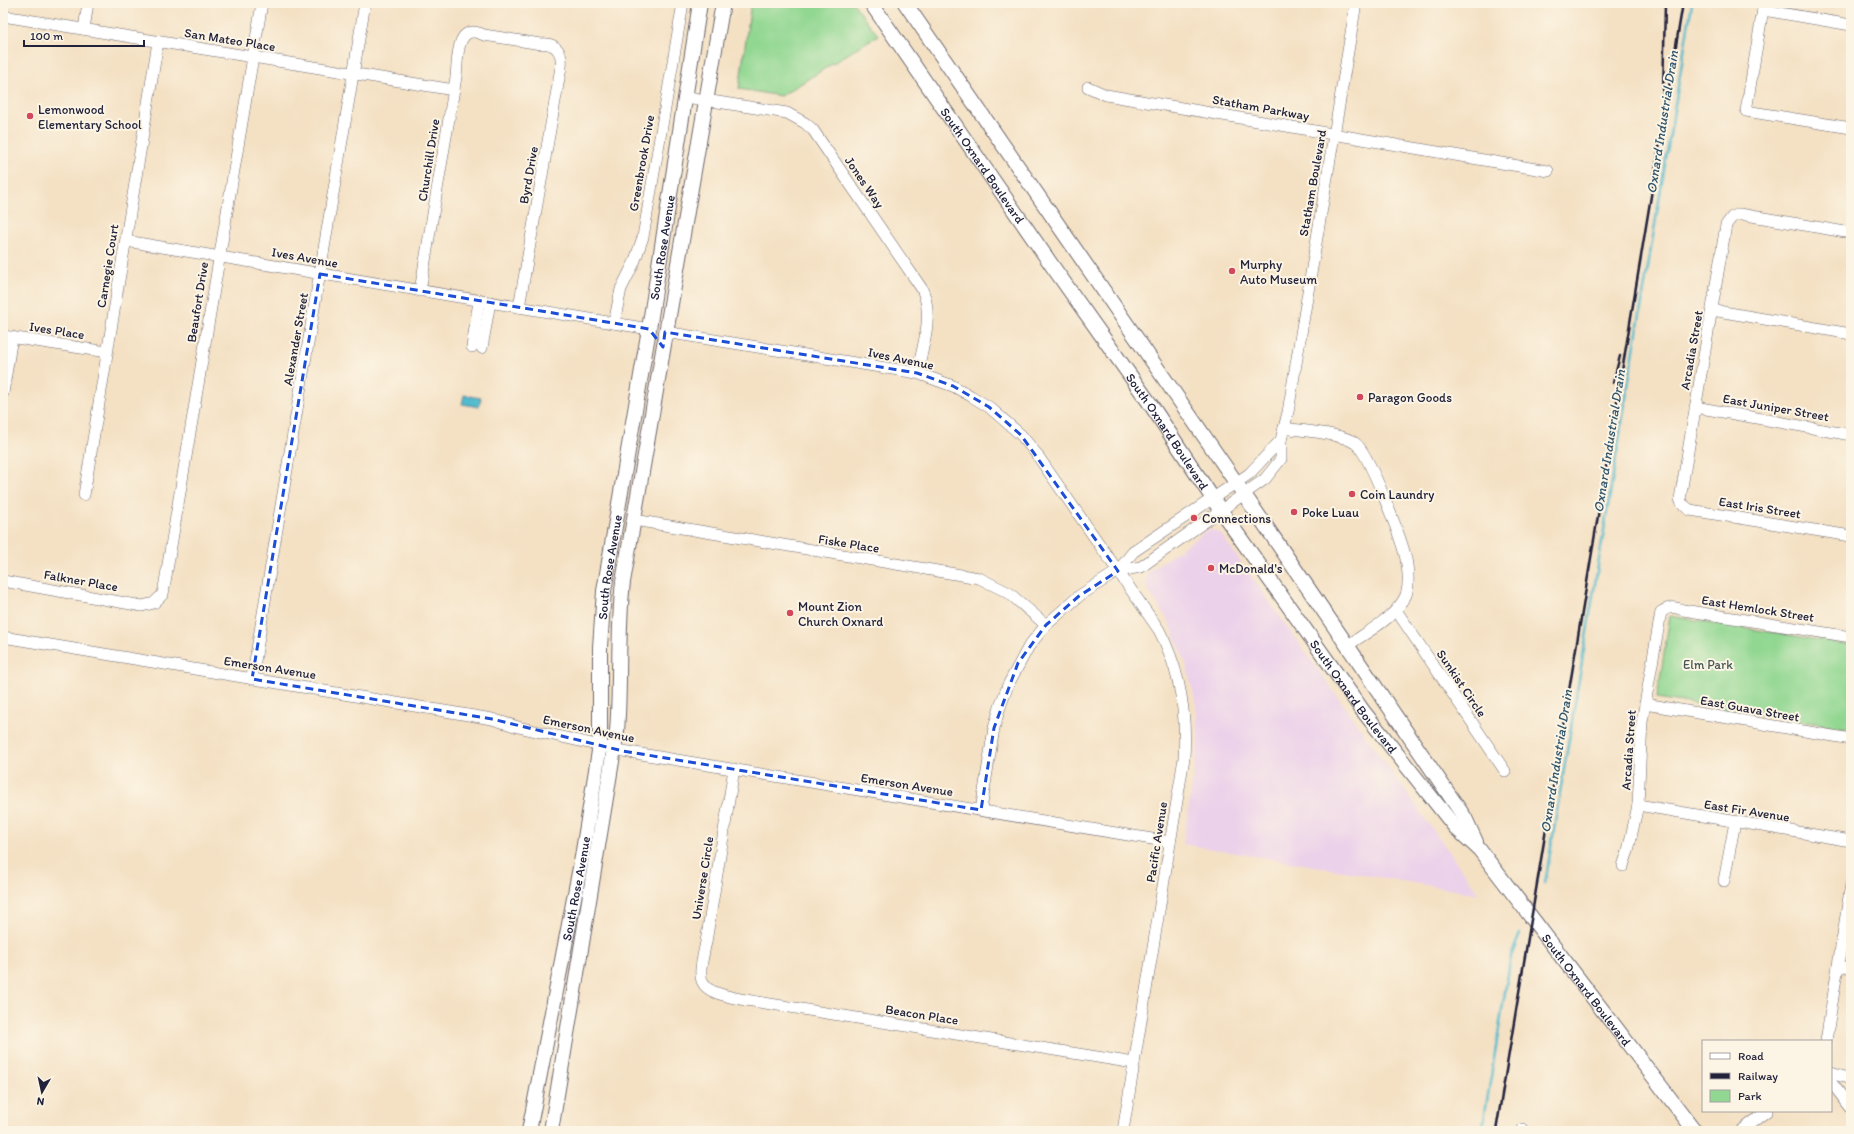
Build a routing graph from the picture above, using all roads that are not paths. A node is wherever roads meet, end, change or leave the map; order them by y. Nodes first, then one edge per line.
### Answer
1 (88, 3) edge
2 (262, 3) edge
3 (365, 3) edge
4 (683, 3) edge
5 (700, 3) edge
6 (722, 3) edge
7 (871, 3) edge
8 (905, 3) edge
9 (1356, 3) edge
10 (1763, 7) edge
11 (3, 16) edge
12 (1851, 25) edge
13 (84, 29) junction
14 (158, 42) junction
15 (558, 49) joint
16 (253, 57) junction
17 (353, 73) junction
18 (1088, 87) dead end
19 (454, 90) junction
20 (686, 97) junction
21 (706, 100) junction
22 (1851, 128) edge
23 (1335, 134) junction
24 (1548, 171) dead end
25 (1851, 233) edge
26 (126, 241) junction
27 (219, 257) junction
28 (320, 274) junction
29 (420, 291) junction
30 (484, 302) junction
31 (519, 307) junction
32 (1712, 310) junction
33 (614, 323) junction
34 (649, 329) junction
35 (665, 332) junction
36 (1851, 334) edge
37 (8, 337) edge
38 (477, 347) dead end
39 (107, 352) junction
40 (917, 373) junction
41 (3, 393) edge
42 (1695, 407) junction
43 (651, 426) junction
44 (1284, 428) junction
45 (1851, 435) edge
46 (1239, 489) junction
47 (1681, 489) joint
48 (84, 495) dead end
49 (1213, 498) junction
50 (1221, 511) junction
51 (634, 520) junction
52 (1851, 536) edge
53 (1118, 571) junction
54 (3, 581) edge
55 (154, 602) joint
56 (1396, 610) junction
57 (1661, 612) joint
58 (1046, 625) junction
59 (3, 637) edge
60 (1851, 637) edge
61 (1347, 646) junction
62 (252, 679) junction
63 (1645, 704) junction
64 (1851, 739) edge
65 (600, 745) junction
66 (614, 748) junction
67 (734, 769) junction
68 (1505, 771) dead end
69 (1638, 805) junction
70 (981, 810) junction
71 (1735, 822) junction
72 (1851, 841) edge
73 (1170, 842) junction
74 (1479, 849) junction
75 (1623, 866) dead end
76 (1724, 881) dead end
77 (1851, 884) edge
78 (1838, 966) junction
79 (1851, 968) edge
80 (708, 988) joint
81 (1826, 1040) edge
82 (1134, 1063) junction
83 (1832, 1073) edge
84 (1851, 1079) edge
85 (1832, 1083) edge
86 (1851, 1108) edge
87 (1766, 1112) edge
88 (532, 1113) junction
89 (529, 1131) edge
90 (535, 1131) edge
91 (551, 1131) edge
92 (1123, 1131) edge
93 (1695, 1131) edge
94 (1741, 1131) edge

1 - 13 street
2 - 16 street, Beaufort Drive
3 - 17 street, Alexander Street
4 - 33 street, Greenbrook Drive
5 - 20 main road, South Rose Avenue
6 - 21 main road, South Rose Avenue
7 - 49 main road, South Oxnard Boulevard
8 - 46 main road, South Oxnard Boulevard
9 - 23 street, Statham Boulevard
10 - 12 street
10 - 22 street
11 - 13 street, San Mateo Place
13 - 14 street, San Mateo Place
14 - 16 street, San Mateo Place
14 - 26 street, Carnegie Court
15 - 19 street, Churchill Drive
15 - 31 street, Byrd Drive
16 - 17 street, San Mateo Place
16 - 27 street, Beaufort Drive
17 - 19 street, San Mateo Place
17 - 28 street, Alexander Street
18 - 23 street, Statham Parkway
19 - 29 street, Churchill Drive
20 - 21 street, Jones Way
20 - 34 main road, South Rose Avenue
21 - 35 main road, South Rose Avenue
21 - 40 street, Jones Way
23 - 24 street, Statham Parkway
23 - 44 street, Statham Boulevard
25 - 32 street, Arcadia Street
26 - 27 street, Ives Avenue
26 - 39 street, Carnegie Court
27 - 28 street, Ives Avenue
27 - 55 street, Beaufort Drive
28 - 29 street, Ives Avenue
28 - 62 street, Alexander Street
29 - 30 street, Ives Avenue
30 - 31 street, Ives Avenue
30 - 38 street
31 - 33 street, Ives Avenue
32 - 36 street
32 - 42 street, Arcadia Street
33 - 34 street, Ives Avenue
34 - 43 main road
34 - 65 main road, South Rose Avenue
35 - 40 street, Ives Avenue
35 - 43 main road, South Rose Avenue
37 - 39 street, Ives Place
37 - 41 street
39 - 48 street, Carnegie Court
40 - 53 street, Ives Avenue
42 - 45 street, East Juniper Street
42 - 47 street, Arcadia Street
43 - 51 main road, South Rose Avenue
44 - 46 street, Statham Boulevard
44 - 56 street
46 - 49 street, Statham Boulevard
46 - 50 street, Statham Boulevard
46 - 61 main road, South Oxnard Boulevard
47 - 52 street, East Iris Street
49 - 50 main road, South Oxnard Boulevard
49 - 53 street, Statham Boulevard
50 - 53 street, Statham Boulevard
50 - 74 main road, South Oxnard Boulevard
51 - 58 street, Fiske Place
51 - 66 main road, South Rose Avenue
53 - 58 street, Statham Boulevard
53 - 73 street, Pacific Avenue
54 - 55 street, Falkner Place
56 - 61 street
56 - 68 street, Sunkist Circle
57 - 60 street, East Hemlock Street
57 - 63 street, Arcadia Street
58 - 70 street, Statham Boulevard
59 - 62 street, Emerson Avenue
61 - 74 main road, South Oxnard Boulevard
62 - 65 street, Emerson Avenue
63 - 64 street, East Guava Street
63 - 69 street, Arcadia Street
65 - 66 street, Emerson Avenue
65 - 88 main road, South Rose Avenue
66 - 67 street, Emerson Avenue
66 - 91 main road, South Rose Avenue
67 - 70 street, Emerson Avenue
67 - 80 street, Universe Circle
69 - 71 street, East Fir Avenue
69 - 75 street, Arcadia Street
70 - 73 street, Emerson Avenue
71 - 72 street, East Fir Avenue
71 - 76 street
73 - 82 street, Pacific Avenue
74 - 93 main road, South Oxnard Boulevard
77 - 78 street
78 - 79 street
78 - 81 street
80 - 82 street, Beacon Place
82 - 92 street, Pacific Avenue
83 - 84 street
85 - 86 street
87 - 94 street
88 - 89 main road, South Rose Avenue
88 - 90 main road

